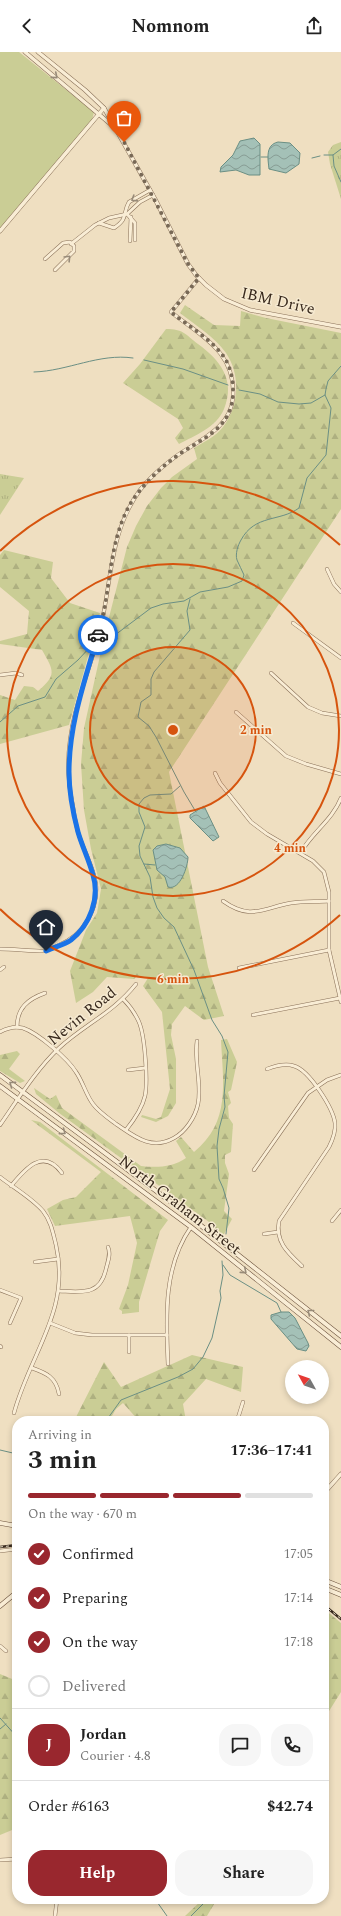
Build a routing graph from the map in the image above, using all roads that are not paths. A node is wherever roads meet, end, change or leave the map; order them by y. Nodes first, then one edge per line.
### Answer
1 (25, 52) edge
2 (38, 52) edge
3 (104, 108) junction
4 (99, 113) junction
5 (115, 127) junction
6 (150, 190) junction
7 (153, 195) junction
8 (126, 214) junction
9 (130, 217) junction
10 (98, 223) junction
11 (130, 230) junction
12 (0, 231) edge
13 (135, 231) junction
14 (130, 240) dead end
15 (135, 240) dead end
16 (71, 244) junction
17 (45, 259) dead end
18 (56, 270) dead end
19 (199, 278) junction
20 (341, 327) edge
21 (326, 569) dead end
22 (341, 592) edge
23 (293, 623) dead end
24 (341, 658) edge
25 (271, 673) dead end
26 (0, 674) edge
27 (22, 675) dead end
28 (236, 712) dead end
29 (341, 716) edge
30 (215, 772) dead end
31 (341, 774) edge
32 (341, 798) edge
33 (301, 852) junction
34 (223, 901) dead end
35 (329, 901) junction
36 (0, 948) edge
37 (329, 950) junction
38 (4, 967) dead end
39 (238, 968) dead end
40 (0, 970) edge
41 (136, 984) dead end
42 (45, 993) dead end
43 (340, 998) junction
44 (123, 999) junction
45 (341, 1002) edge
46 (253, 1015) dead end
47 (16, 1027) junction
48 (0, 1032) edge
49 (197, 1041) dead end
50 (56, 1051) junction
51 (145, 1068) junction
52 (266, 1069) dead end
53 (128, 1070) dead end
54 (0, 1075) edge
55 (341, 1075) edge
56 (0, 1086) edge
57 (316, 1087) junction
58 (24, 1092) junction
59 (18, 1100) junction
60 (0, 1125) edge
61 (126, 1130) junction
62 (254, 1170) dead end
63 (62, 1173) dead end
64 (0, 1177) edge
65 (12, 1186) junction
66 (341, 1210) edge
67 (332, 1221) dead end
68 (191, 1227) junction
69 (278, 1232) junction
70 (264, 1234) dead end
71 (108, 1247) dead end
72 (58, 1259) junction
73 (35, 1262) dead end
74 (302, 1266) dead end
75 (0, 1290) edge
76 (59, 1291) junction
77 (10, 1323) dead end
78 (50, 1323) junction
79 (129, 1335) junction
80 (167, 1335) junction
81 (341, 1336) edge
82 (341, 1347) edge
83 (129, 1352) dead end
84 (168, 1364) dead end
85 (32, 1368) junction
86 (59, 1394) dead end
87 (243, 1402) dead end
88 (14, 1413) dead end
89 (239, 1416) edge
90 (341, 1474) edge
91 (329, 1487) edge
92 (0, 1523) edge
93 (12, 1525) edge
94 (12, 1550) edge
95 (0, 1551) edge
96 (329, 1582) edge
97 (341, 1588) edge
98 (329, 1590) edge
99 (332, 1591) junction
100 (341, 1595) edge
101 (12, 1596) edge
102 (0, 1606) edge
103 (0, 1646) edge
104 (6, 1651) dead end
105 (12, 1859) edge
106 (0, 1860) edge
107 (56, 1904) edge
108 (55, 1916) edge

1 -> 4 street, IBM Drive
2 - 3 street, IBM Drive
3 - 4 street
3 - 5 street, IBM Drive
4 - 5 street, IBM Drive
4 - 12 street
5 - 6 street, IBM Drive
6 - 7 street, IBM Drive
6 -> 8 street
7 - 8 street
7 - 19 street, IBM Drive
8 - 9 street
8 - 10 street
8 - 10 street
9 - 11 street
9 - 13 street
10 - 16 street
11 - 13 street
11 - 14 street
13 - 15 street
16 - 17 street
18 -> 16 street
19 - 20 street, IBM Drive
19 - 36 street
21 - 22 street
23 - 24 street
25 - 29 street
26 - 27 street
28 - 31 street
30 - 33 street
32 - 33 street
33 - 35 street
34 - 35 street
35 - 37 street
37 - 39 street
37 - 43 street
38 - 40 street
41 - 44 street, Nevin Road
42 - 47 street
43 - 45 street
43 - 46 street
44 - 50 street, Nevin Road
44 - 51 street
47 - 48 street
47 - 50 street
49 - 61 street
50 - 58 street, Nevin Road
50 - 61 street
51 - 53 street
51 - 61 street
52 - 57 street
58 -> 54 main road, North Graham Street
55 - 57 street
56 - 59 main road, North Graham Street
57 - 62 street
57 - 69 street
58 - 59 street, Nevin Road
81 -> 58 main road, North Graham Street
59 - 60 street, Nevin Road
59 -> 68 main road, North Graham Street
63 - 65 street
64 - 65 street
65 - 72 street
66 - 67 street
68 - 80 street
68 -> 82 main road, North Graham Street
69 - 70 street
69 - 74 street
71 - 76 street
72 - 73 street
72 - 76 street
75 - 77 street
76 - 78 street
78 - 79 street
78 - 85 street
79 - 80 street
79 - 83 street
80 - 84 street
85 - 86 street
85 - 88 street
87 - 89 street
90 - 91 street
92 - 93 main road
94 - 95 street
96 - 97 main road
97 - 99 main road
98 - 99 main road
99 - 100 main road
101 - 102 main road
103 - 104 street
105 - 106 street
107 - 108 street

